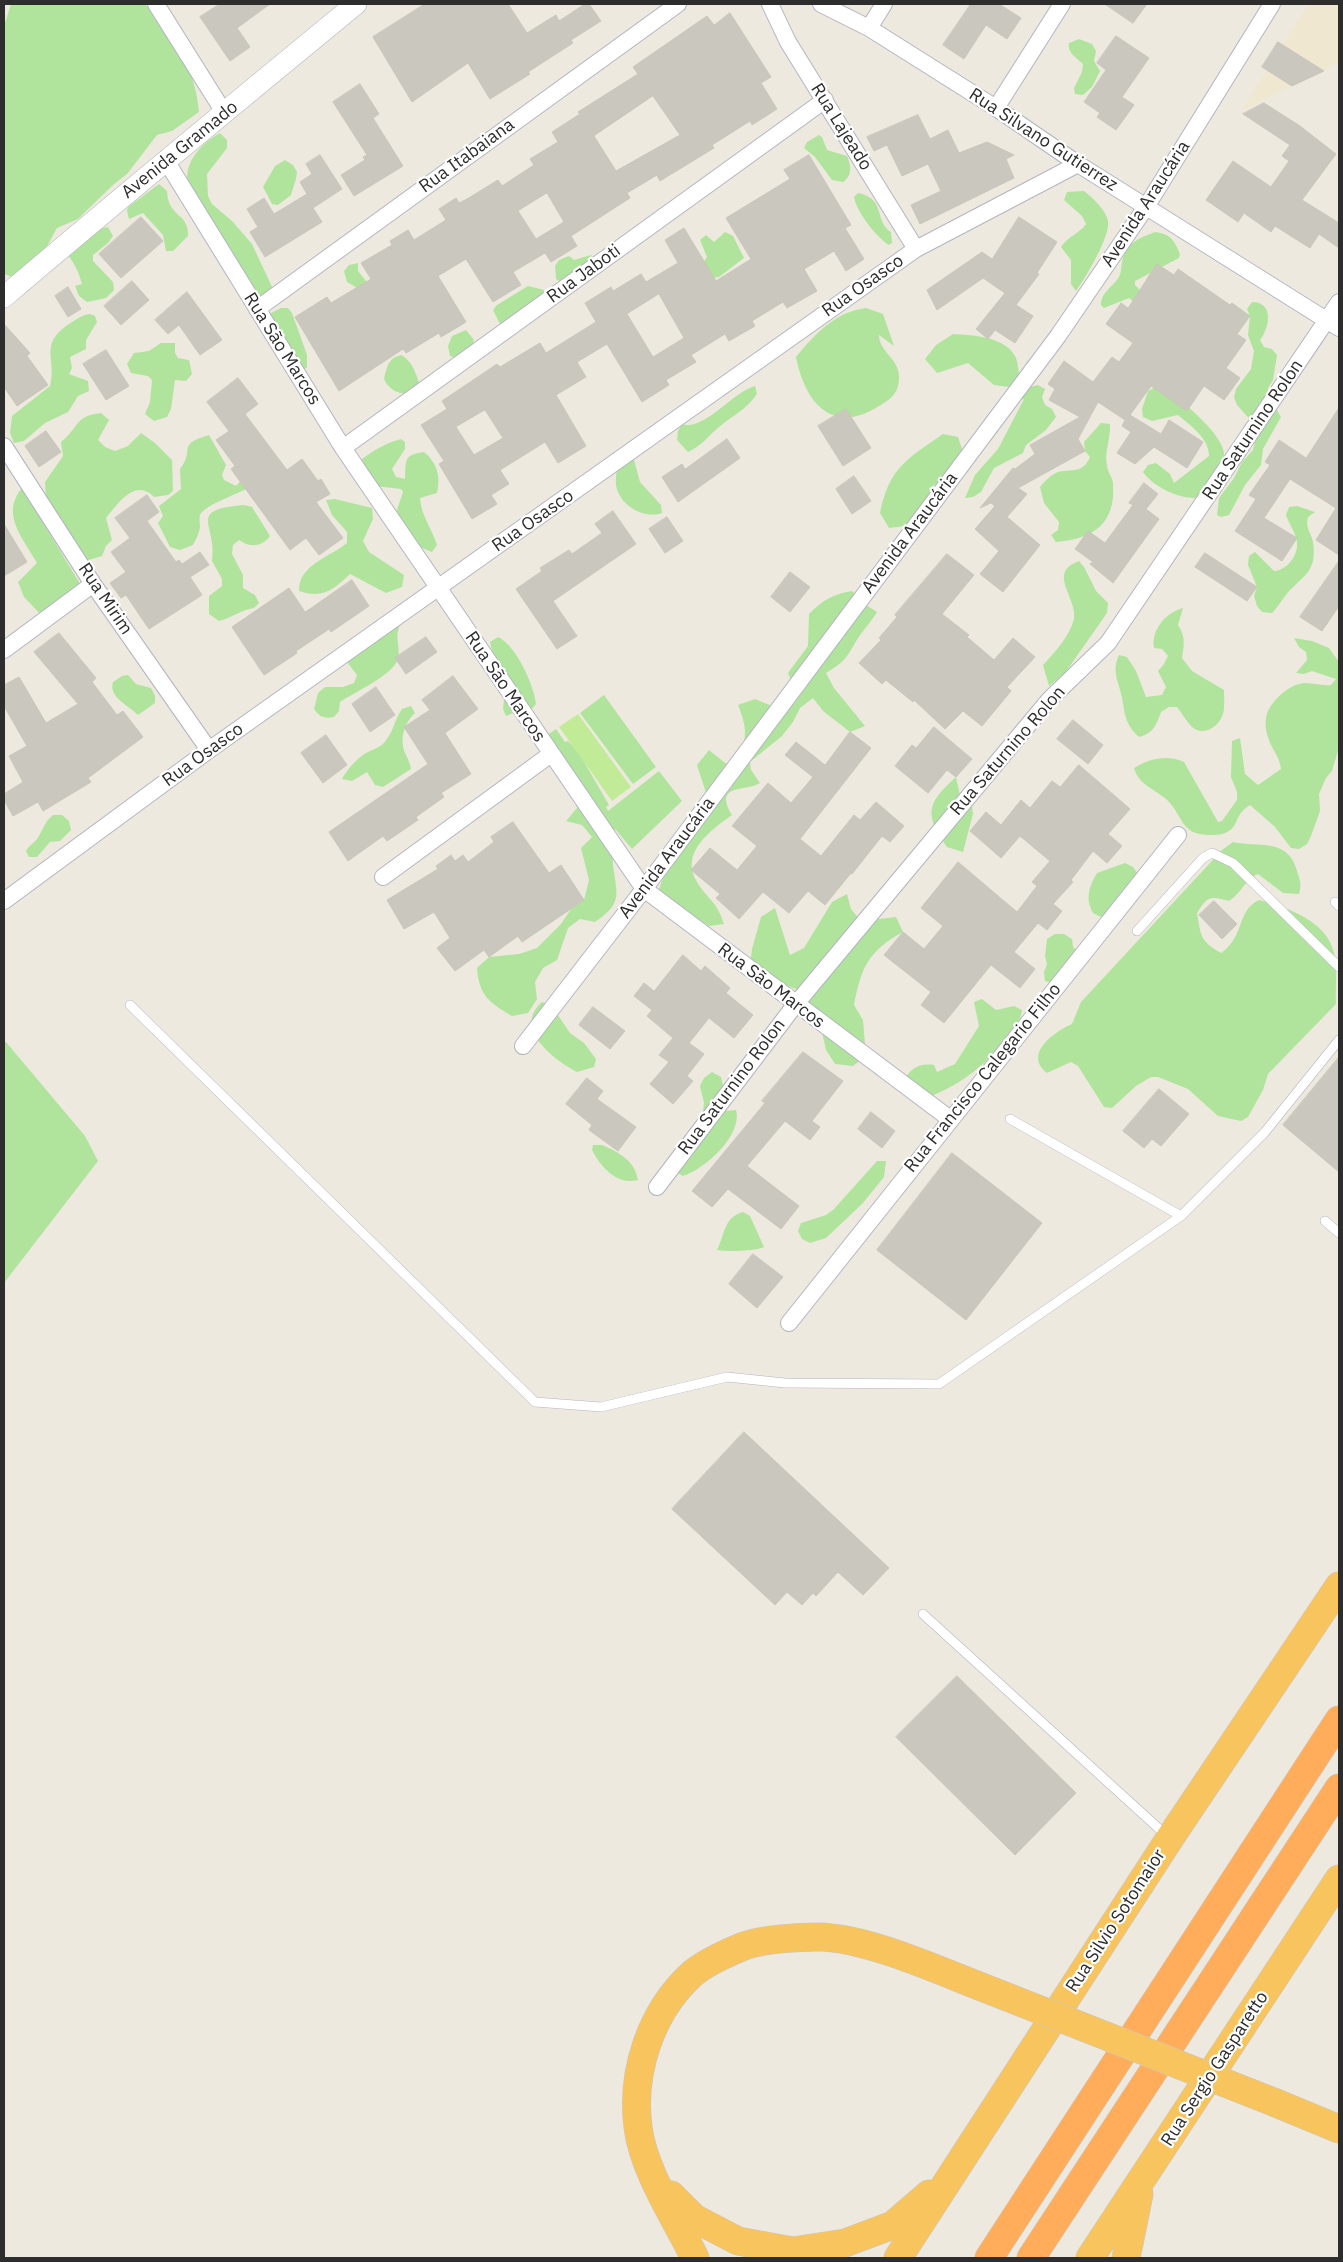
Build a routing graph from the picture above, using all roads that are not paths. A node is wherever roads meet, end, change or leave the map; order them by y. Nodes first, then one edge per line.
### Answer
1 (156, 4) edge
2 (355, 4) edge
3 (678, 4) edge
4 (770, 4) edge
5 (821, 4) edge
6 (884, 4) edge
7 (1062, 4) edge
8 (1272, 4) edge
9 (869, 28) junction
10 (825, 100) junction
11 (996, 108) junction
12 (225, 114) junction
13 (165, 160) junction
14 (1078, 164) junction
15 (1146, 207) junction
16 (916, 249) junction
17 (4, 297) edge
18 (1339, 302) edge
19 (257, 309) junction
20 (1333, 324) edge
21 (4, 446) edge
22 (344, 448) junction
23 (93, 584) junction
24 (438, 589) junction
25 (4, 650) edge
26 (209, 750) junction
27 (551, 754) junction
28 (1178, 834) dead end
29 (383, 877) dead end
30 (644, 889) junction
31 (4, 901) edge
32 (1137, 931) dead end
33 (1339, 967) edge
34 (795, 1004) junction
35 (130, 1005) dead end
36 (1339, 1040) edge
37 (523, 1046) dead end
38 (950, 1119) junction
39 (1010, 1119) dead end
40 (657, 1187) dead end
41 (1181, 1216) junction
42 (1325, 1221) dead end
43 (1339, 1232) edge
44 (789, 1322) dead end
45 (1339, 1586) edge
46 (923, 1614) dead end
47 (1339, 1720) edge
48 (1339, 1788) edge
49 (1170, 1838) junction
50 (1339, 1880) edge
51 (1331, 1900) edge
52 (1339, 2129) edge
53 (955, 2171) junction
54 (653, 2176) junction
55 (1142, 2180) junction
56 (695, 2258) edge
57 (898, 2258) edge
58 (989, 2258) edge
59 (1031, 2258) edge
60 (1090, 2258) edge
61 (1126, 2258) edge

1 - 12 street
2 - 12 street, Avenida Gramado
3 - 19 street, Rua Itabaiana
4 - 10 street, Rua Lajeado
5 - 9 street, Rua Silvano Gutierrez
6 - 9 street
7 - 11 street
8 - 15 street, Avenida Araucária
9 - 11 street, Rua Silvano Gutierrez
10 - 16 street, Rua Lajeado
10 - 22 street, Rua Jaboti
11 - 14 street, Rua Silvano Gutierrez
12 - 13 street, Avenida Gramado
13 - 17 street, Avenida Gramado
13 - 19 street, Rua São Marcos
14 - 15 street, Rua Silvano Gutierrez
14 - 16 street, Rua Osasco
15 - 20 street, Rua Silvano Gutierrez
15 - 30 street, Avenida Araucária
16 - 24 street, Rua Osasco
18 - 20 street, Rua Saturnino Rolon
19 - 22 street, Rua São Marcos
20 - 34 street, Rua Saturnino Rolon
21 - 23 street, Rua Mirim
22 - 24 street, Rua São Marcos
23 - 25 street
23 - 26 street, Rua Mirim
24 - 26 street, Rua Osasco
24 - 27 street, Rua São Marcos
26 - 31 street, Rua Osasco
27 - 29 street
27 - 30 street, Rua São Marcos
28 - 38 street, Rua Francisco Calegario Filho
30 - 34 street, Rua São Marcos
30 - 37 street, Avenida Araucária
32 - 33 lane
34 - 38 street, Rua São Marcos
34 - 40 street, Rua Saturnino Rolon
35 - 41 lane
36 - 41 lane
38 - 44 street, Rua Francisco Calegario Filho
39 - 41 lane
42 - 43 lane
45 - 49 highway, Rua Silvio Sotomaior
46 - 49 lane
47 - 58 highway
48 - 59 highway
49 - 53 highway, Rua Silvio Sotomaior
50 - 51 highway, Rua Sergio Gasparetto
51 - 55 highway, Rua Sergio Gasparetto
52 - 54 highway, bridge
53 - 54 highway
53 - 57 highway, Rua Silvio Sotomaior
54 - 56 highway
55 - 60 highway, Rua Sergio Gasparetto
55 - 61 highway

